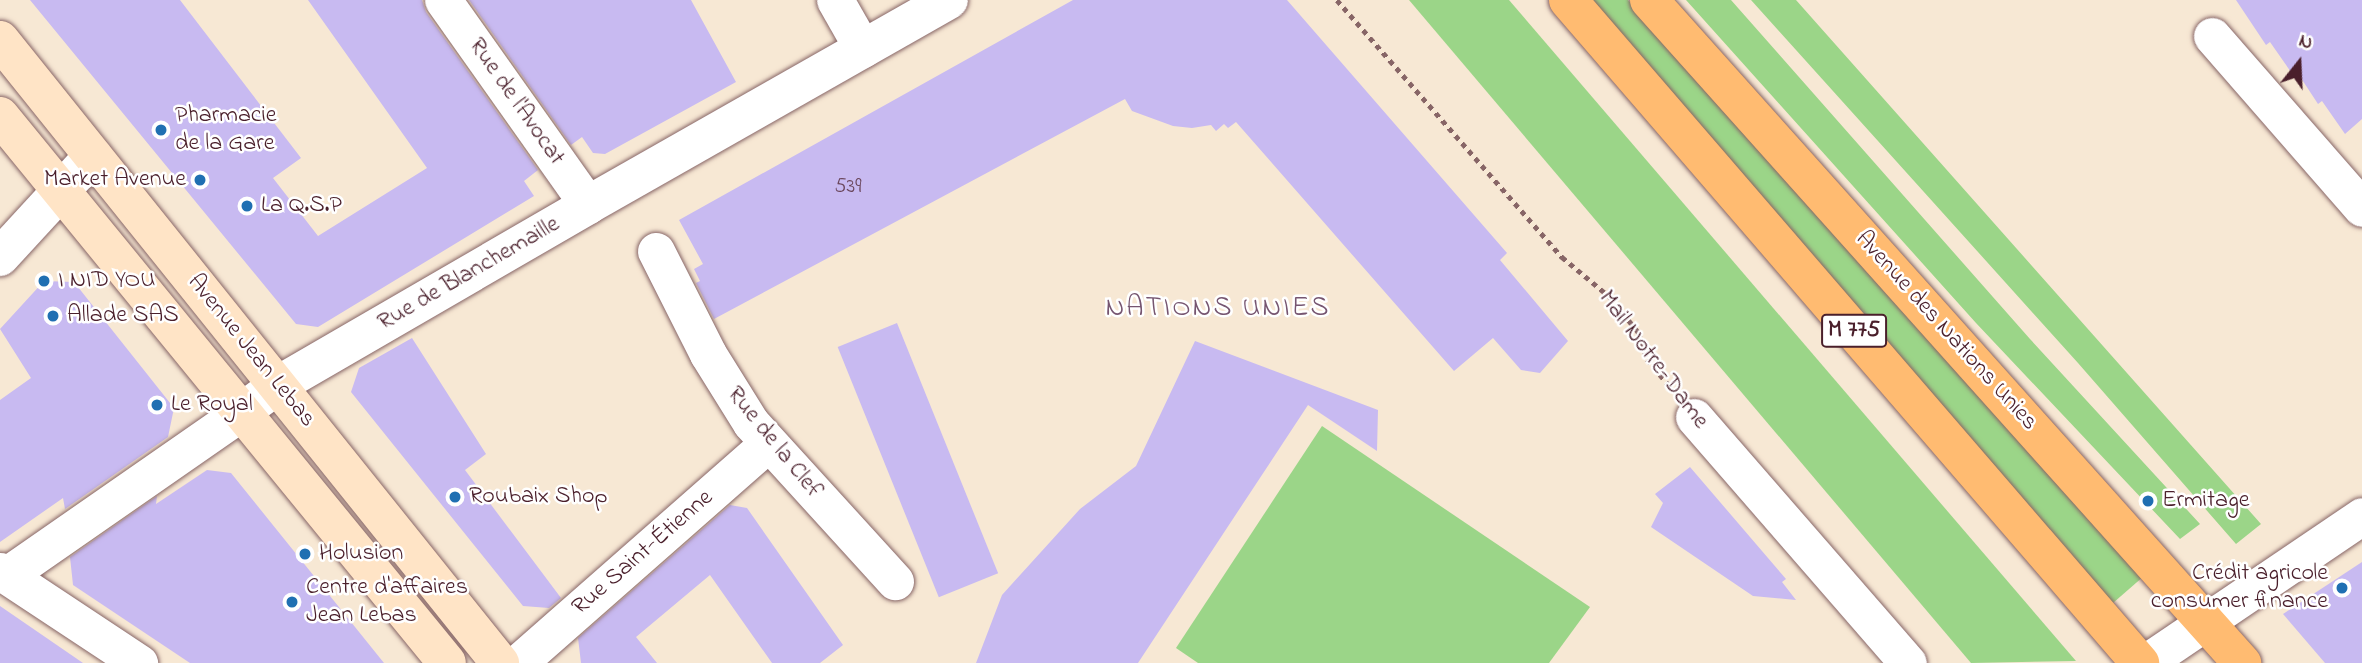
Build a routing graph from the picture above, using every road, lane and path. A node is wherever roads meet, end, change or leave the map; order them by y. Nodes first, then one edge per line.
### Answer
1 (443, 0) edge
2 (835, 0) edge
3 (949, 0) edge
4 (1337, 0) edge
5 (1568, 0) edge
6 (1649, 0) edge
7 (2212, 36) dead end
8 (0, 40) edge
9 (863, 49) junction
10 (0, 116) edge
11 (93, 156) junction
12 (62, 189) junction
13 (588, 205) junction
14 (2362, 208) edge
15 (656, 251) dead end
16 (0, 257) edge
17 (278, 385) junction
18 (243, 411) junction
19 (1694, 417) joint
20 (768, 443) junction
21 (2362, 516) edge
22 (3, 573) edge
23 (894, 581) dead end
24 (2205, 620) junction
25 (139, 663) edge
26 (447, 663) edge
27 (500, 663) edge
28 (518, 663) edge
29 (1908, 663) edge
30 (2142, 663) edge
31 (2242, 663) edge

1 - 13 street, Rue de l'Avocat
2 - 9 street
3 - 9 street, Rue de Blanchemaille
4 - 19 path, Mail Notre-Dame
5 - 30 main road, M 775
6 - 24 main road, Avenue des Nations Unies / M 775
7 - 14 street
8 - 11 main road, Avenue Jean Lebas
9 - 13 street, Rue de Blanchemaille
10 - 12 main road, Avenue Jean Lebas
11 - 12 street
11 - 17 main road, Avenue Jean Lebas
12 - 16 street
12 - 18 main road, Avenue Jean Lebas
13 - 17 street, Rue de Blanchemaille
15 - 20 street, Rue de la Clef
17 - 18 street, Rue de Blanchemaille
17 - 27 main road, Avenue Jean Lebas
18 - 22 street, Rue de Blanchemaille
18 - 26 main road, Avenue Jean Lebas
19 - 29 street, Mail Notre-Dame
20 - 23 street, Rue de la Clef
20 - 28 street, Rue Saint-Étienne
21 - 24 street
22 - 25 street
24 - 30 street
24 - 31 main road, Avenue des Nations Unies / M 775

